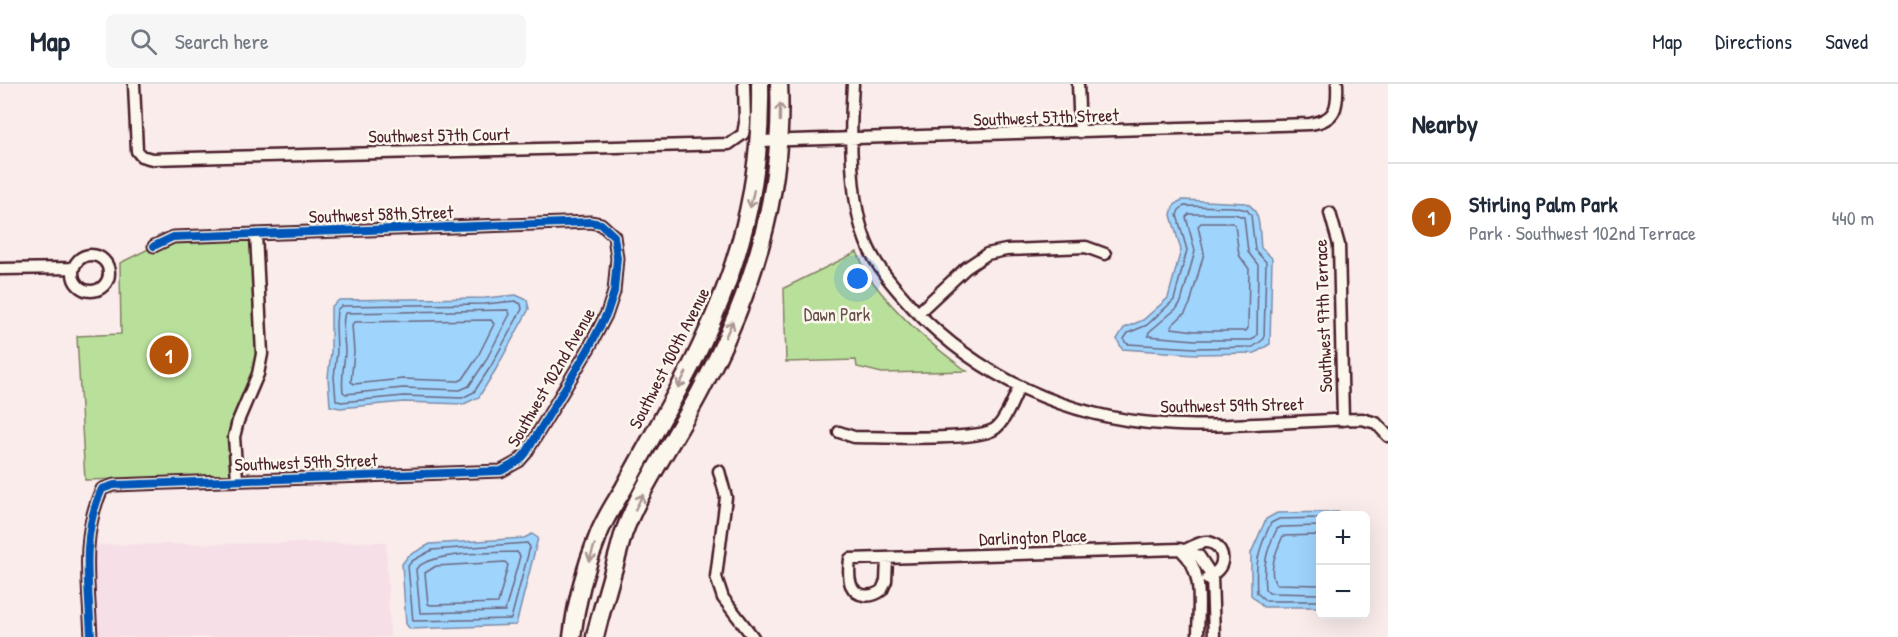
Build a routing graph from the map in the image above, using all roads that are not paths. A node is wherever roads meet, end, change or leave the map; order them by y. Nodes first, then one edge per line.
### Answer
1 (135, 84) edge
2 (744, 84) edge
3 (760, 84) edge
4 (780, 84) edge
5 (853, 84) edge
6 (1078, 84) edge
7 (1337, 84) edge
8 (1080, 132) junction
9 (852, 139) junction
10 (760, 141) junction
11 (779, 141) junction
12 (1330, 213) dead end
13 (608, 229) joint
14 (256, 234) junction
15 (154, 246) dead end
16 (1105, 254) dead end
17 (73, 268) dead end
18 (0, 269) edge
19 (918, 313) junction
20 (1019, 387) junction
21 (1343, 420) junction
22 (839, 432) dead end
23 (1388, 436) edge
24 (511, 466) joint
25 (719, 471) dead end
26 (237, 479) junction
27 (1183, 549) junction
28 (887, 559) junction
29 (1212, 576) junction
30 (1198, 585) junction
31 (1213, 606) junction
32 (1198, 616) junction
33 (91, 637) edge
34 (572, 637) edge
35 (595, 637) edge
36 (753, 637) edge
37 (1198, 637) edge
38 (1214, 637) edge

1 - 2 street, Southwest 57th Court
3 - 10 main road, Southwest 100th Avenue
11 -> 4 main road
5 - 9 street, Southwest 59th Street
6 - 8 street
7 - 8 street, Southwest 57th Street
8 - 9 street, Southwest 57th Street
9 - 11 street, Southwest 57th Street
9 - 19 street, Southwest 59th Street
10 - 11 street, Southwest 57th Street
10 -> 34 main road, Southwest 100th Avenue
35 -> 11 main road
12 - 21 street, Southwest 97th Terrace
13 - 14 street, Southwest 58th Street
13 - 24 street, Southwest 102nd Avenue
14 - 15 street, Southwest 58th Street
14 - 26 street
16 - 19 street
17 - 18 street
19 - 20 street, Southwest 59th Street
20 - 21 street, Southwest 59th Street
20 - 22 street
21 - 23 street, Southwest 59th Street
24 - 26 street, Southwest 59th Street
25 - 36 street
26 - 33 street, Southwest 59th Street
27 - 28 street, Darlington Place
27 - 29 street
27 - 29 street, Darlington Place
27 - 30 street
28 - 28 street, Darlington Place
29 - 30 street
29 - 31 street
30 - 32 street
31 - 32 street
31 - 38 street
32 - 37 street

